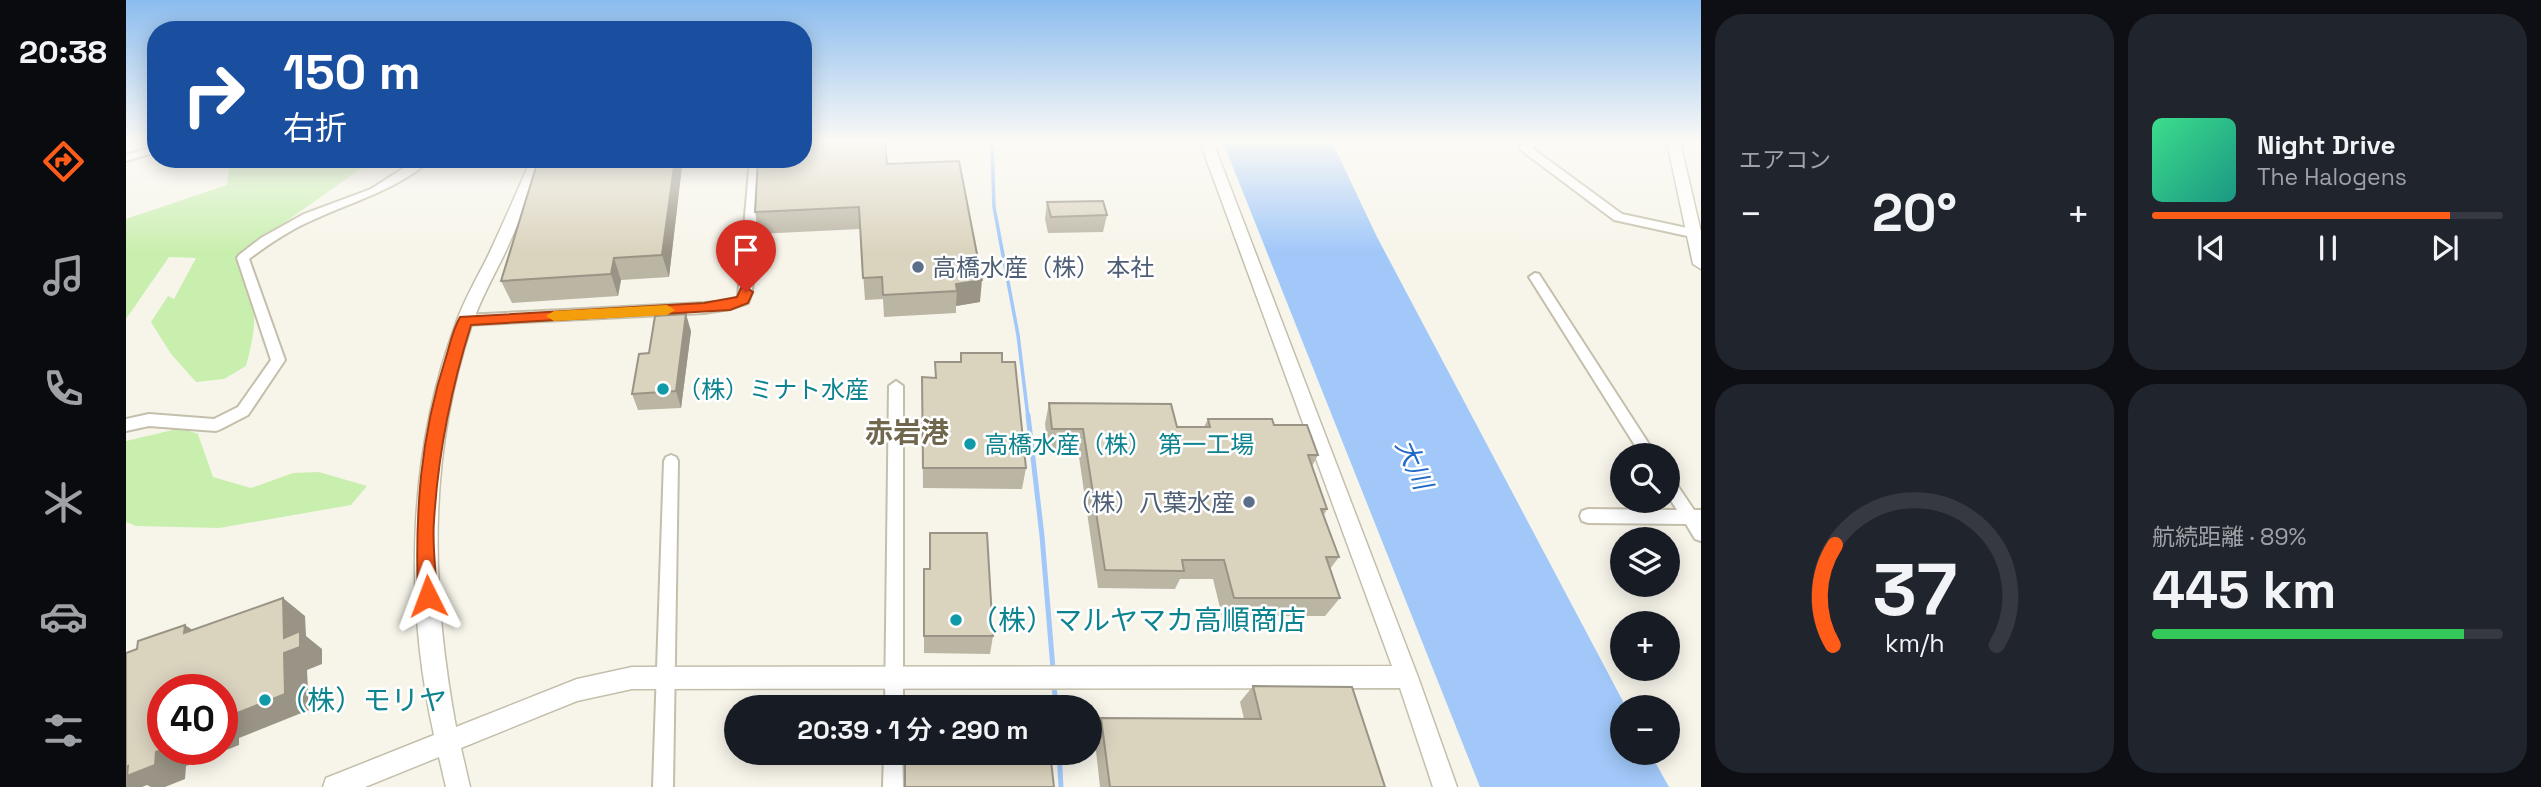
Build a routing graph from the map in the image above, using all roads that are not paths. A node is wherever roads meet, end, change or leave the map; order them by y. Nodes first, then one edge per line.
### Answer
1 (395, 179) edge
2 (529, 179) edge
3 (754, 179) edge
4 (1220, 179) edge
5 (1567, 179) edge
6 (1682, 179) edge
7 (1696, 234) edge
8 (1701, 264) edge
9 (1535, 277) dead end
10 (465, 320) junction
11 (897, 386) dead end
12 (126, 425) edge
13 (1641, 443) edge
14 (671, 461) dead end
15 (1680, 499) edge
16 (1588, 516) dead end
17 (1695, 517) edge
18 (1701, 534) edge
19 (1406, 677) junction
20 (664, 678) junction
21 (894, 678) junction
22 (894, 695) edge
23 (446, 742) junction
24 (894, 765) edge
25 (335, 787) edge
26 (458, 787) edge
27 (663, 787) edge
28 (893, 787) edge
29 (1445, 787) edge

1 - 12 street
2 - 10 street
3 - 10 street
4 - 19 street
5 - 7 street
6 - 7 street
7 - 8 street
9 - 13 street
10 - 23 street
11 - 21 street
14 - 20 street
15 - 17 street
16 - 17 street
17 - 18 street
19 - 21 street
19 - 29 street
20 - 21 street
20 - 23 street
20 - 27 street
21 - 22 street
23 - 25 street
23 - 26 street
24 - 28 street

